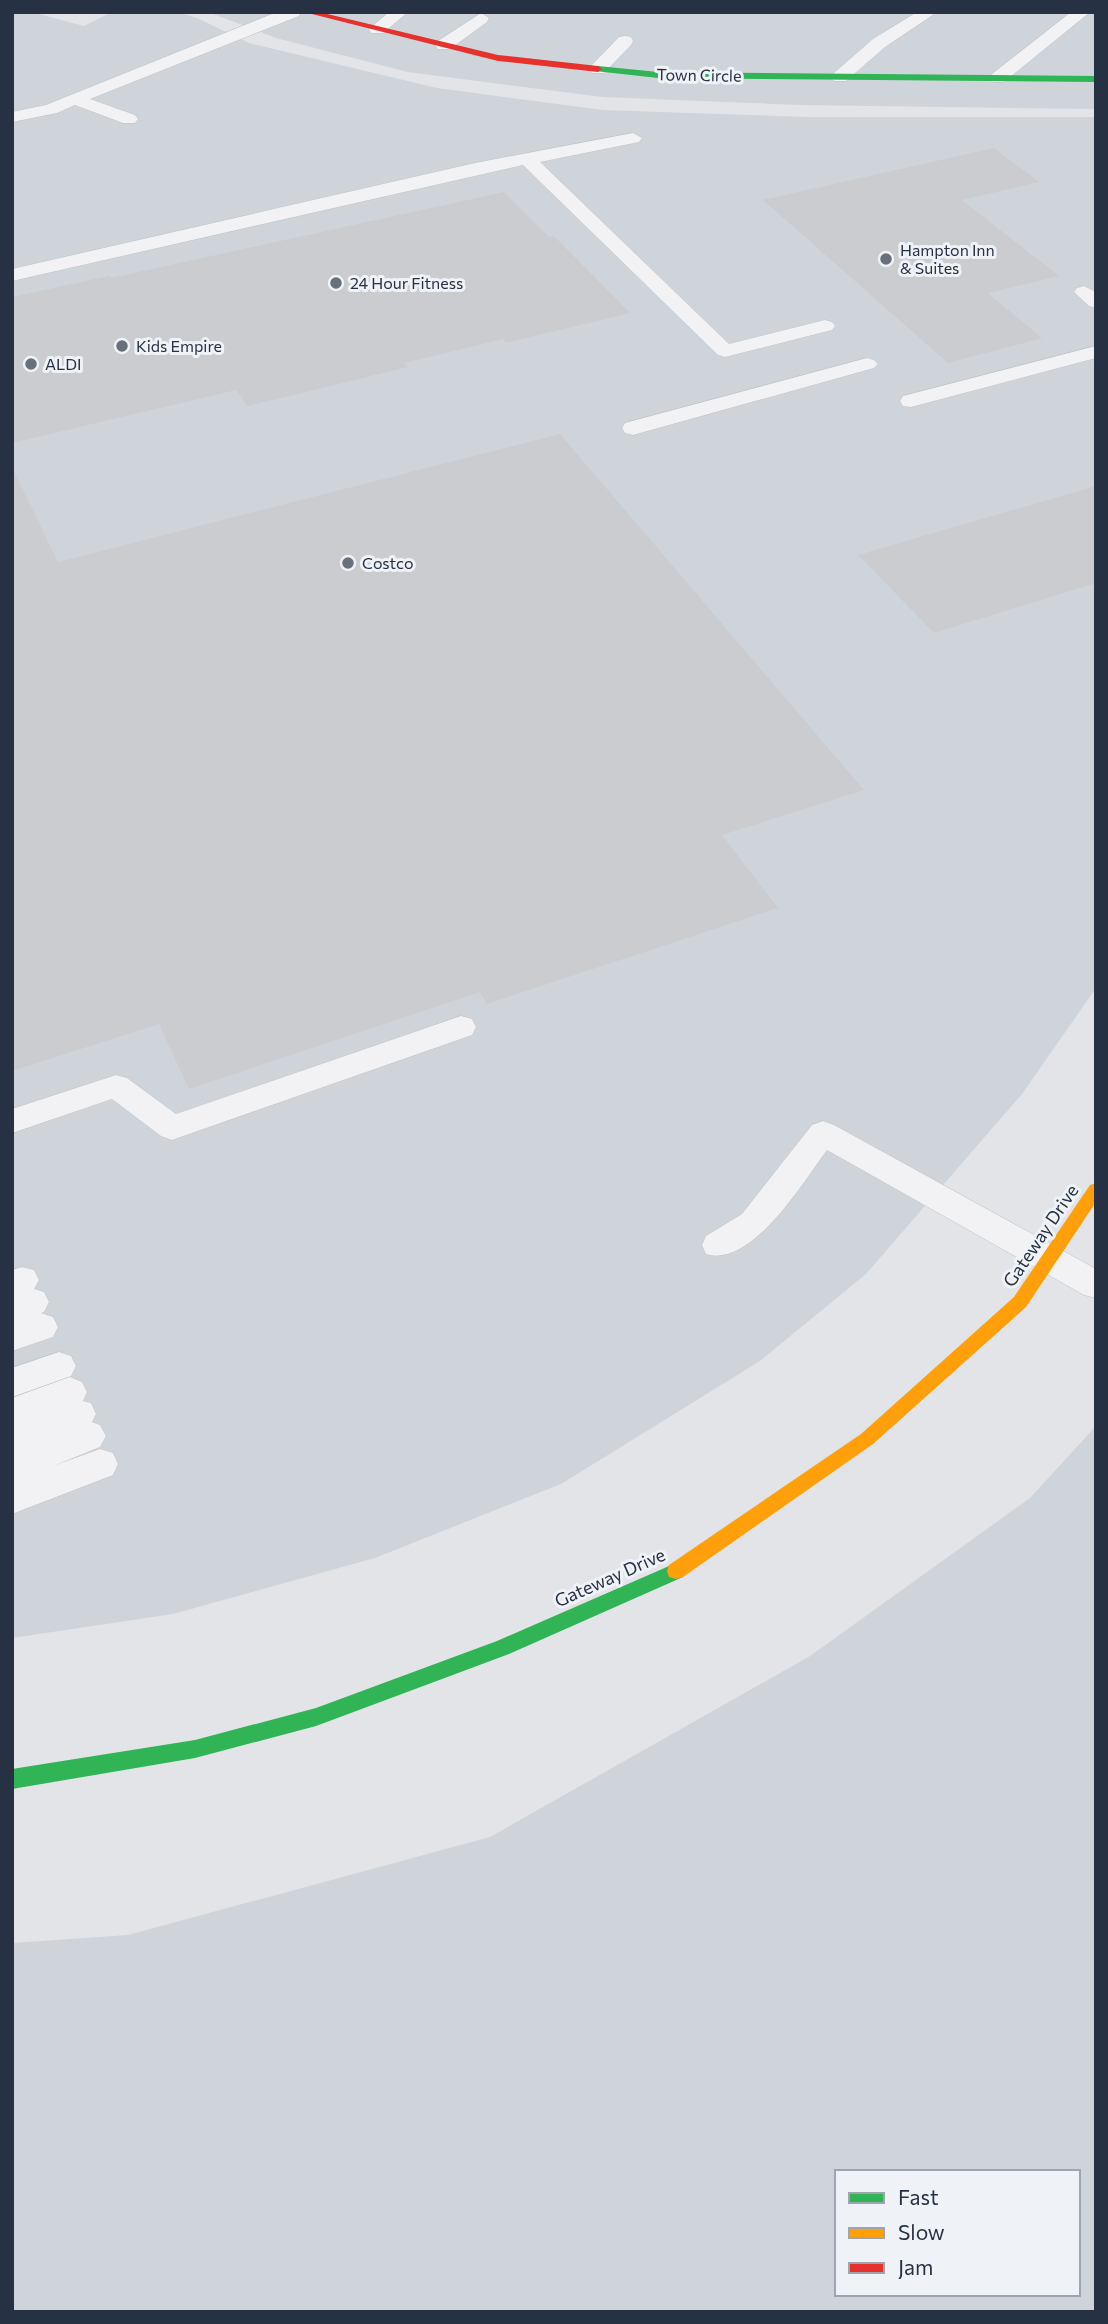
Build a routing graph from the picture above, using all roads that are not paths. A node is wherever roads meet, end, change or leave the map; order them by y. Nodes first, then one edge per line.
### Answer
1 (293, 12) edge
2 (308, 12) edge
3 (400, 12) edge
4 (929, 12) edge
5 (1082, 12) edge
6 (481, 18) dead end
7 (377, 29) junction
8 (625, 41) dead end
9 (444, 45) junction
10 (598, 69) junction
11 (840, 77) junction
12 (998, 78) junction
13 (1096, 79) edge
14 (74, 99) junction
15 (12, 117) edge
16 (130, 119) dead end
17 (633, 138) dead end
18 (527, 159) junction
19 (12, 275) edge
20 (825, 326) dead end
21 (1096, 352) edge
22 (867, 364) dead end
23 (911, 401) dead end
24 (633, 428) dead end
25 (461, 1027) dead end
26 (12, 1121) edge
27 (1096, 1189) edge
28 (718, 1245) dead end
29 (1050, 1258) junction
30 (1096, 1285) edge
31 (43, 1341) edge
32 (12, 1362) edge
33 (12, 1383) edge
34 (12, 1413) edge
35 (12, 1440) edge
36 (12, 1466) edge
37 (12, 1498) edge
38 (12, 1779) edge

1 - 14 lane
2 - 7 street, Town Circle
3 - 7 lane
4 - 11 lane
5 - 12 lane
6 - 9 lane
7 - 9 street, Town Circle
8 - 10 lane
9 - 10 street, Town Circle
10 - 11 street, Town Circle
11 - 12 street, Town Circle
12 - 13 street, Town Circle
14 - 15 lane
14 - 16 lane
17 - 18 lane
18 - 19 lane
18 - 20 lane
21 - 23 lane
22 - 24 lane
25 - 26 lane
27 - 29 street, Gateway Drive
28 - 29 lane
29 - 30 lane
29 - 38 street, Gateway Drive
31 - 32 lane
31 - 33 lane
31 - 34 lane
31 - 35 lane
31 - 36 lane
31 - 37 lane

